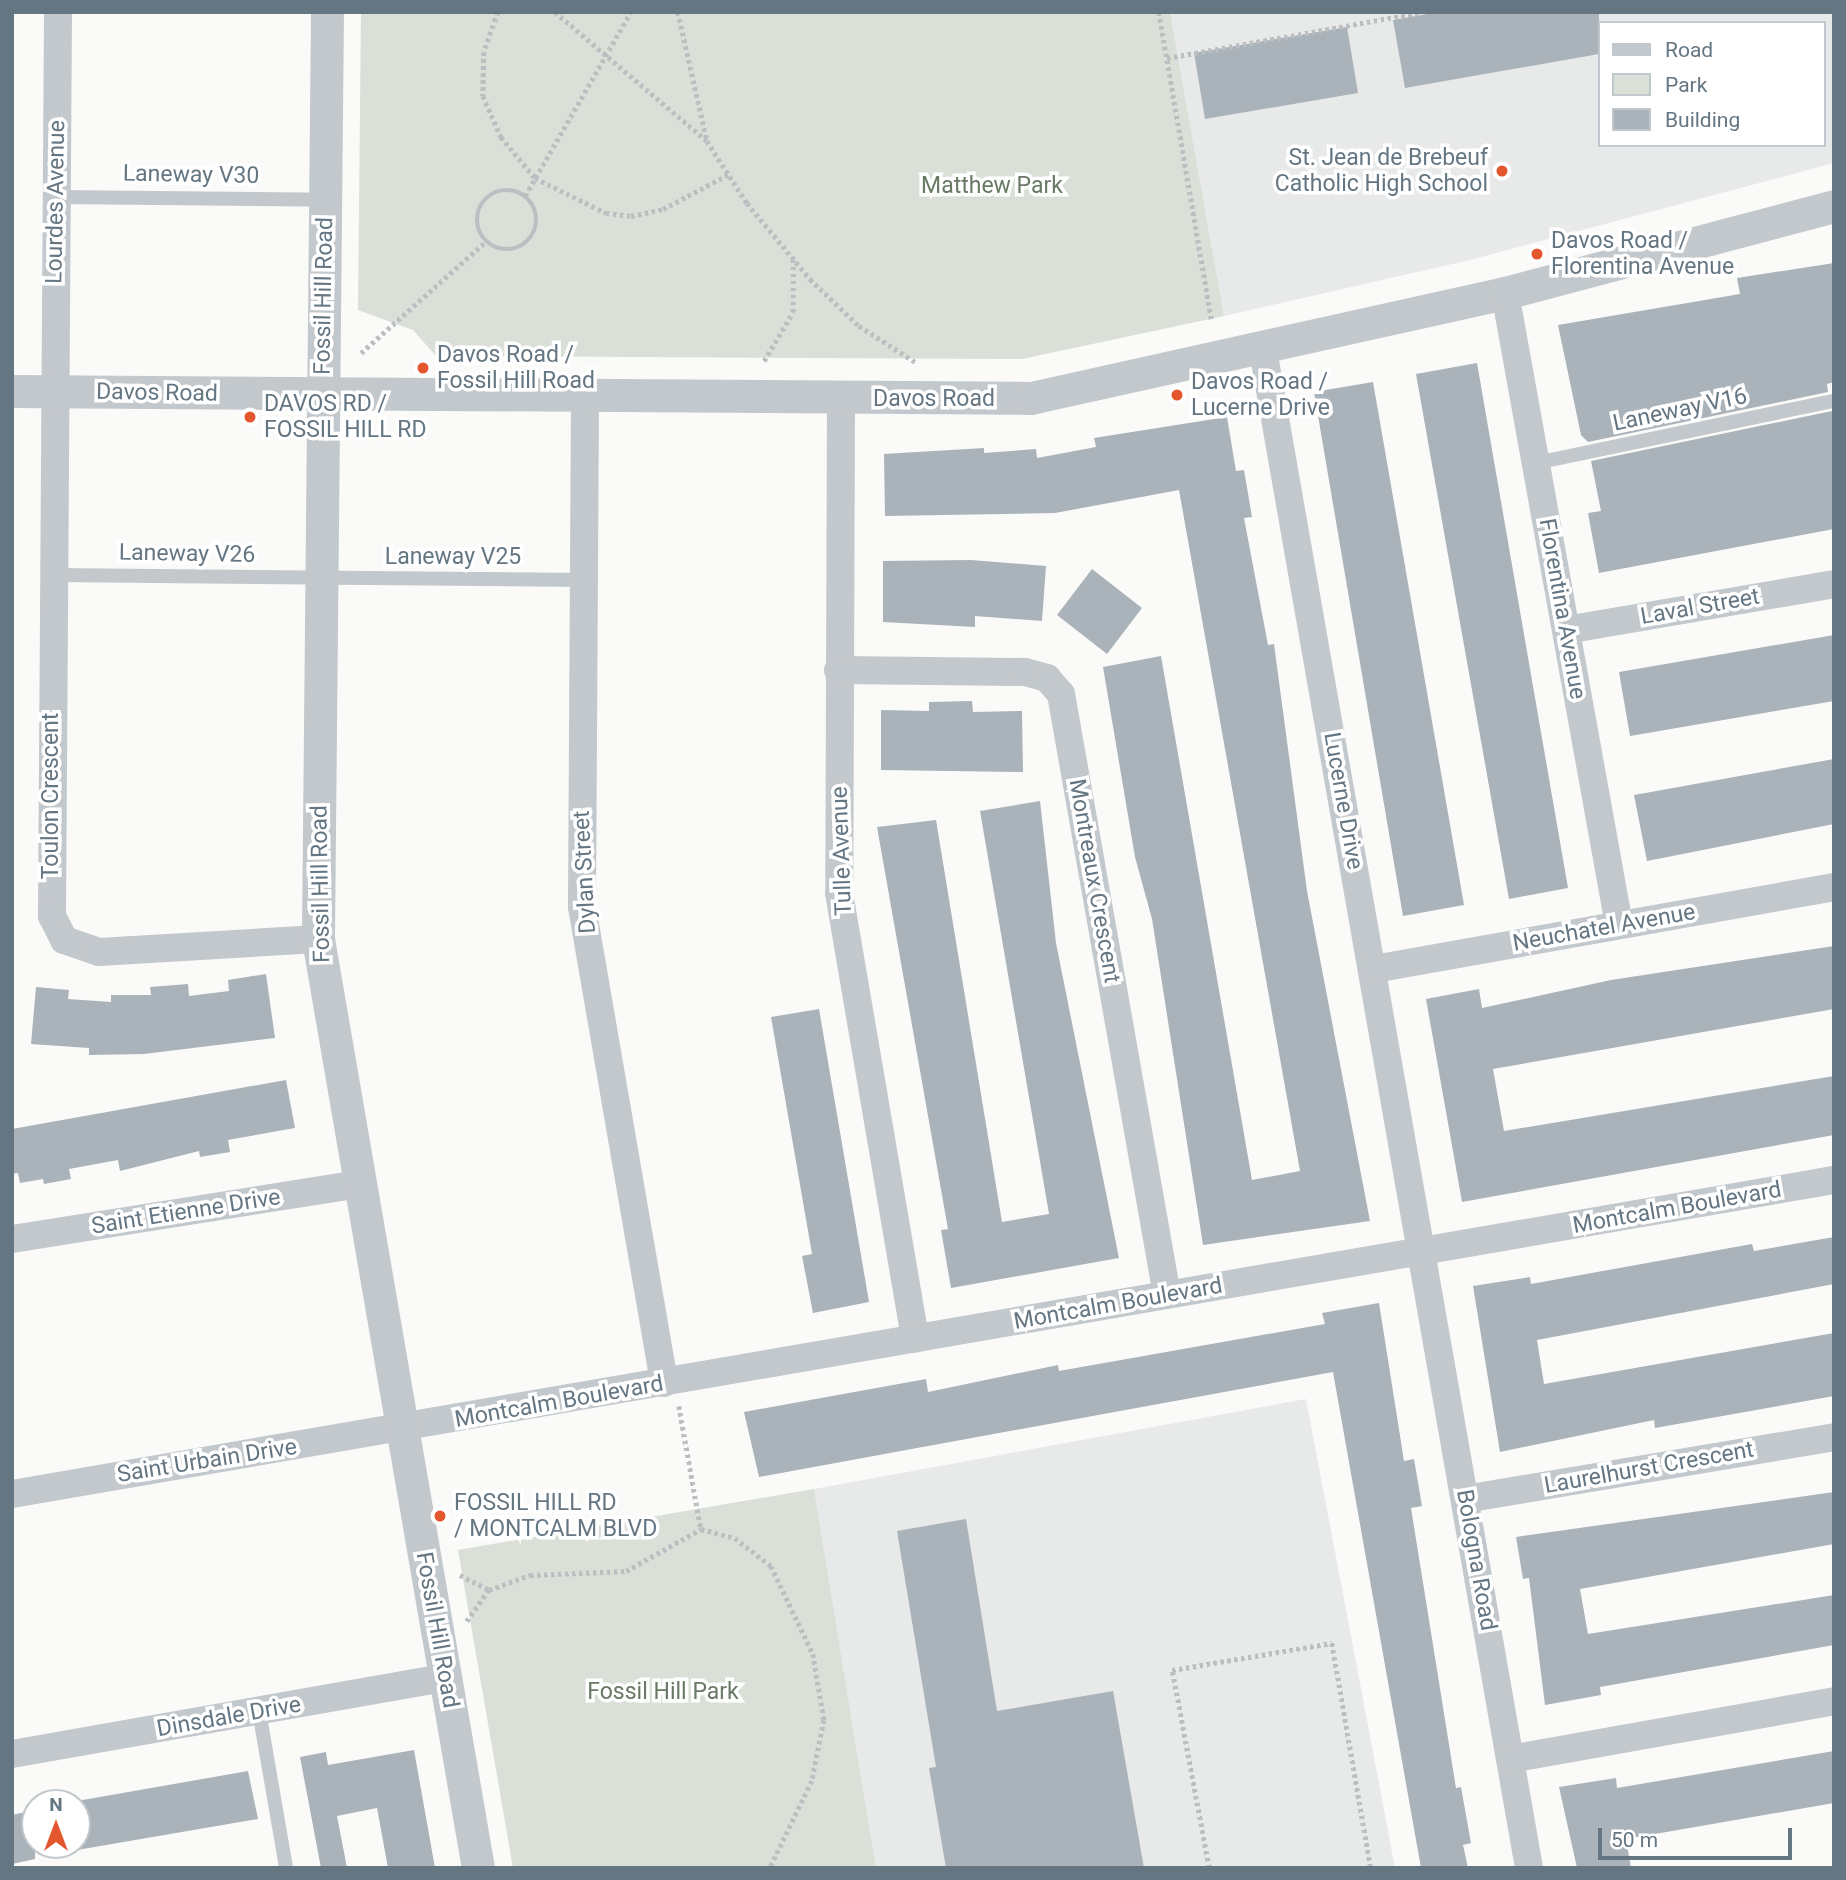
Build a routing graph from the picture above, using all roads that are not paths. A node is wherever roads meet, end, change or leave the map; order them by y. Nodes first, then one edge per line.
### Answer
1 (58, 12) edge
2 (327, 12) edge
3 (56, 197) junction
4 (325, 200) junction
5 (1834, 206) edge
6 (1505, 293) junction
7 (1263, 350) junction
8 (12, 391) edge
9 (55, 391) junction
10 (323, 395) junction
11 (585, 398) junction
12 (841, 400) junction
13 (1834, 401) edge
14 (1536, 463) junction
15 (53, 575) junction
16 (321, 579) junction
17 (584, 580) junction
18 (1834, 584) edge
19 (1566, 630) junction
20 (838, 670) junction
21 (1834, 887) edge
22 (1619, 925) junction
23 (318, 939) junction
24 (1374, 969) junction
25 (1834, 1180) edge
26 (359, 1184) junction
27 (12, 1239) edge
28 (1422, 1252) junction
29 (1167, 1296) junction
30 (915, 1339) junction
31 (671, 1393) junction
32 (402, 1429) junction
33 (1834, 1437) edge
34 (12, 1494) edge
35 (1465, 1499) junction
36 (445, 1678) junction
37 (1834, 1701) edge
38 (259, 1712) junction
39 (12, 1754) edge
40 (1510, 1759) junction
41 (286, 1868) edge
42 (478, 1868) edge
43 (1529, 1868) edge

1 - 3 street, Lourdes Avenue
2 - 4 street, Fossil Hill Road
3 - 4 lane, Laneway V30
3 - 9 street, Lourdes Avenue
4 - 10 street, Fossil Hill Road
5 - 6 street, Davos Road
6 - 7 street, Davos Road
6 - 14 street, Florentina Avenue
7 - 12 street, Davos Road
7 - 24 street, Lucerne Drive
8 - 9 street, Davos Road
9 - 10 street, Davos Road
9 - 15 street, Toulon Crescent
10 - 11 street, Davos Road
10 - 16 street, Fossil Hill Road
11 - 12 street, Davos Road
11 - 17 street, Dylan Street
12 - 20 street, Tulle Avenue
13 - 14 lane, Laneway V16
14 - 19 street, Florentina Avenue
15 - 16 lane, Laneway V26
15 - 23 street, Toulon Crescent
16 - 17 lane, Laneway V25
16 - 23 street, Fossil Hill Road
17 - 31 street, Dylan Street
18 - 19 street, Laval Street
19 - 22 street, Florentina Avenue
20 - 29 street, Montreaux Crescent
20 - 30 street, Tulle Avenue
21 - 22 street, Neuchatel Avenue
22 - 24 street, Neuchatel Avenue
23 - 26 street, Fossil Hill Road
24 - 28 street, Lucerne Drive
25 - 28 street, Montcalm Boulevard
26 - 27 street, Saint Etienne Drive
26 - 32 street, Fossil Hill Road
28 - 29 street, Montcalm Boulevard
28 - 35 street, Bologna Road
29 - 30 street, Montcalm Boulevard
30 - 31 street, Montcalm Boulevard
31 - 32 street, Montcalm Boulevard
32 - 34 street, Saint Urbain Drive
32 - 36 street, Fossil Hill Road
33 - 35 street, Laurelhurst Crescent
35 - 40 street, Bologna Road
36 - 38 street, Dinsdale Drive
36 - 42 street, Fossil Hill Road
37 - 40 street
38 - 39 street, Dinsdale Drive
38 - 41 lane
40 - 43 street, Bologna Road

